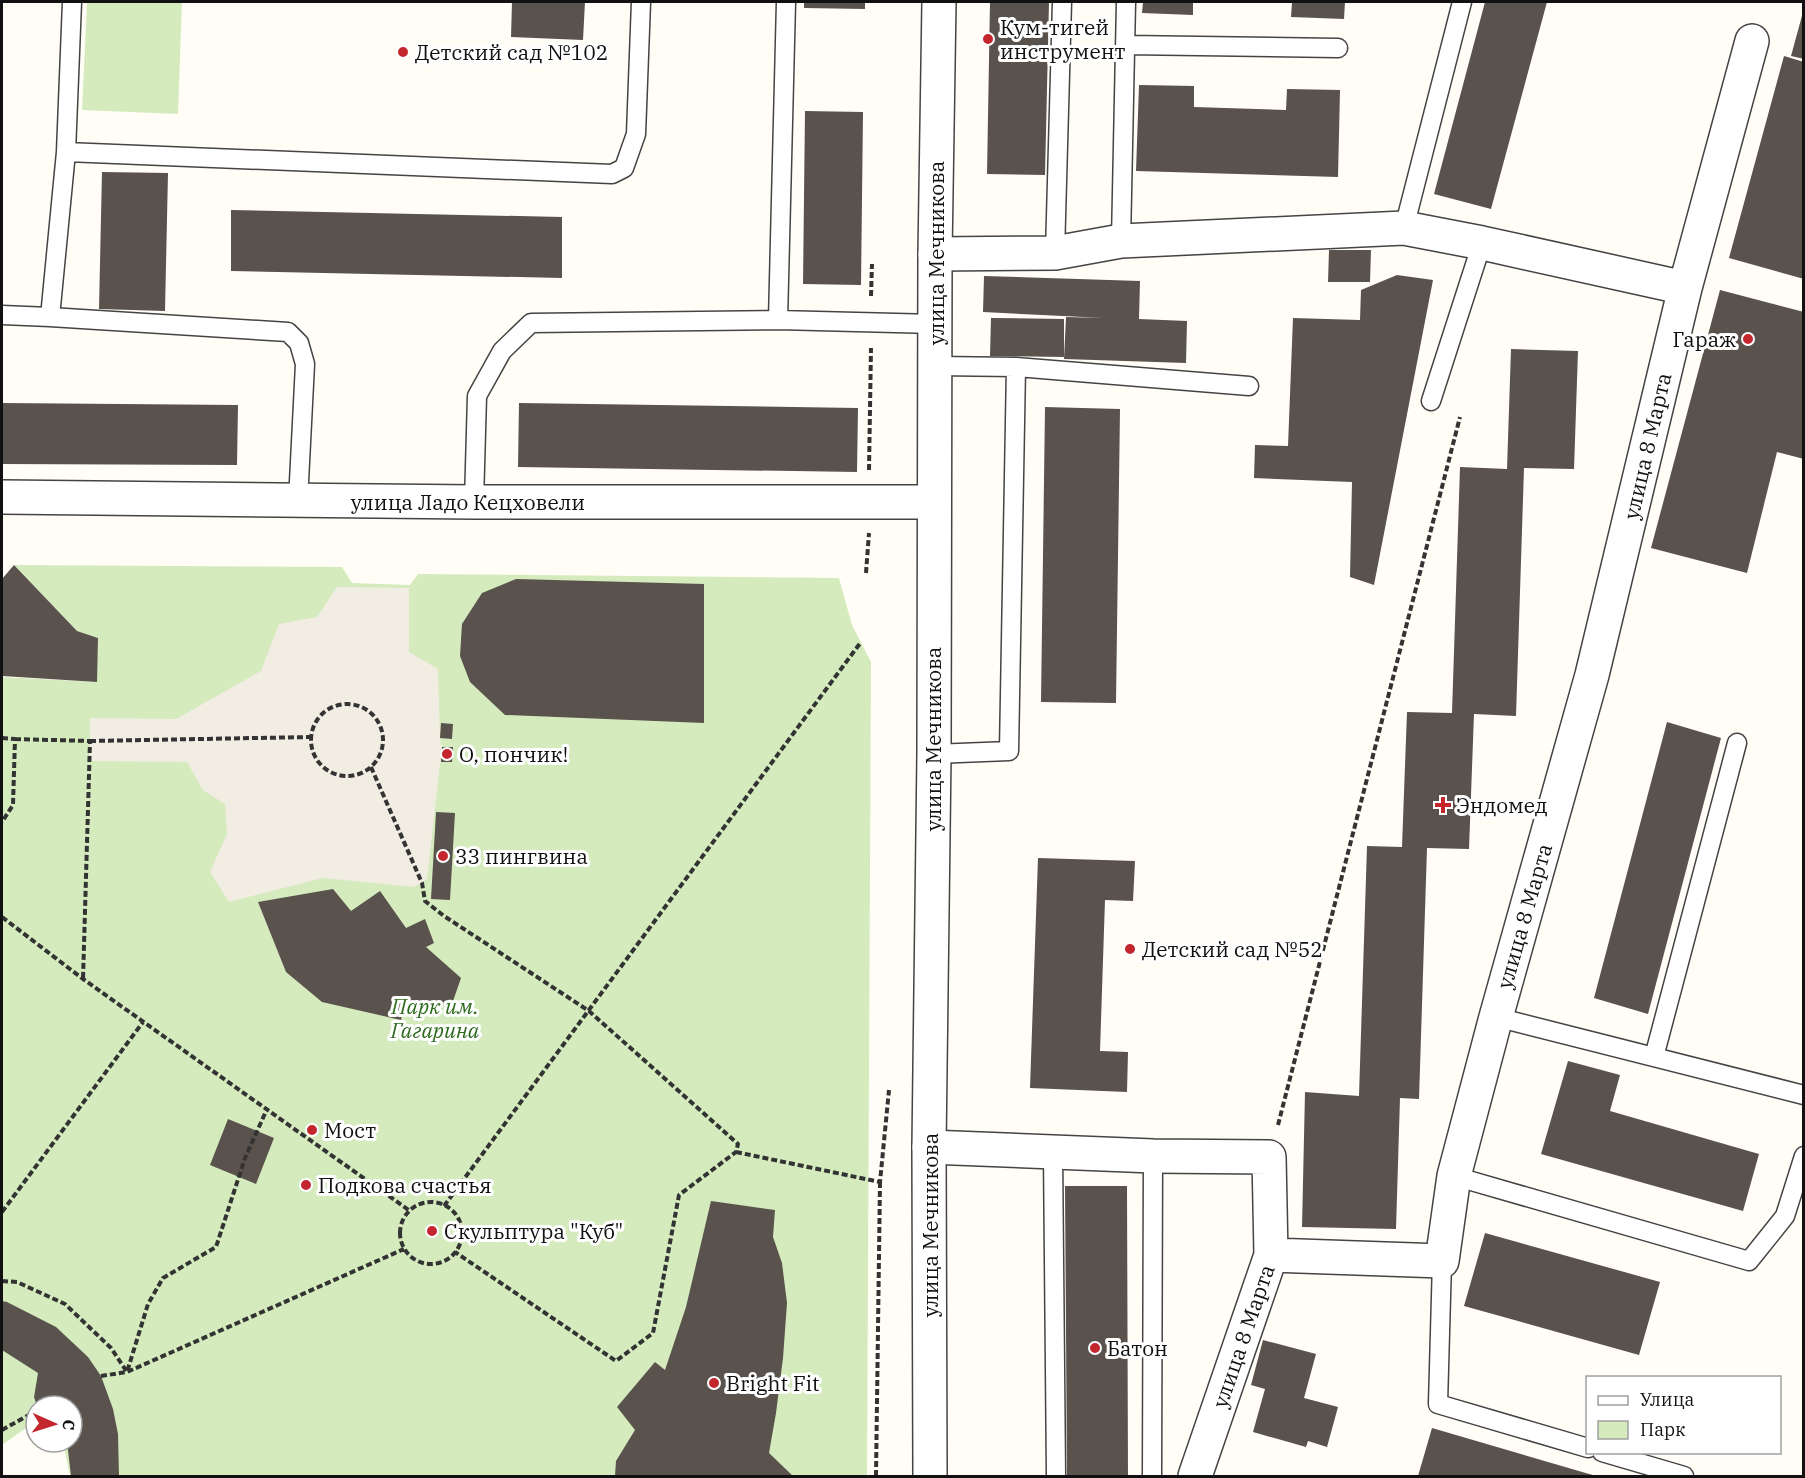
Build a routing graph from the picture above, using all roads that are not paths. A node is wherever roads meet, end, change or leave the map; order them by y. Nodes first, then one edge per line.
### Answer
1 (72, 2) edge
2 (641, 2) edge
3 (786, 2) edge
4 (939, 2) edge
5 (1062, 2) edge
6 (1126, 2) edge
7 (1462, 2) edge
8 (1752, 40) dead end
9 (1126, 45) junction
10 (1338, 48) dead end
11 (66, 152) junction
12 (1404, 228) junction
13 (1121, 241) junction
14 (1482, 243) junction
15 (1055, 253) junction
16 (935, 254) junction
17 (1685, 288) junction
18 (2, 315) edge
19 (50, 317) junction
20 (778, 320) junction
21 (935, 324) junction
22 (935, 366) junction
23 (1016, 367) junction
24 (1249, 386) dead end
25 (1431, 401) dead end
26 (2, 497) edge
27 (298, 501) junction
28 (474, 502) junction
29 (934, 502) junction
30 (1737, 743) dead end
31 (934, 754) junction
32 (1496, 1017) junction
33 (1654, 1057) junction
34 (1803, 1095) edge
35 (929, 1148) junction
36 (1053, 1152) junction
37 (1153, 1156) junction
38 (1803, 1156) edge
39 (1454, 1176) junction
40 (1271, 1255) junction
41 (1442, 1261) junction
42 (1586, 1448) edge
43 (1609, 1454) edge
44 (930, 1476) edge
45 (1056, 1476) edge
46 (1152, 1476) edge
47 (1195, 1476) edge
48 (1684, 1476) edge

1 - 11 lane
2 - 11 lane
3 - 20 lane
4 - 16 street, улица Мечникова
5 - 15 lane
6 - 9 lane
7 - 12 lane
8 - 17 street, улица 8 Марта
9 - 10 lane
9 - 13 lane
11 - 19 lane
12 - 13 street
12 - 14 street
13 - 15 street
14 - 17 street
14 - 25 lane
15 - 16 street
16 - 21 street, улица Мечникова
17 - 32 street, улица 8 Марта
18 - 19 lane
19 - 27 lane
20 - 21 lane
20 - 28 lane
21 - 22 street, улица Мечникова
22 - 23 lane
22 - 29 street, улица Мечникова
23 - 24 lane
23 - 31 lane
26 - 27 street, улица Ладо Кецховели
27 - 28 street, улица Ладо Кецховели
28 - 29 street, улица Ладо Кецховели
29 - 31 street, улица Мечникова
30 - 33 lane
31 - 35 street, улица Мечникова
32 - 33 lane
32 - 39 street, улица 8 Марта
33 - 34 lane
35 - 36 street
35 - 44 street, улица Мечникова
36 - 37 street
36 - 45 lane
37 - 40 street
37 - 46 lane
38 - 39 lane
39 - 41 street, улица 8 Марта
40 - 41 street, улица 8 Марта
40 - 47 street, улица 8 Марта
41 - 42 lane
43 - 48 lane

